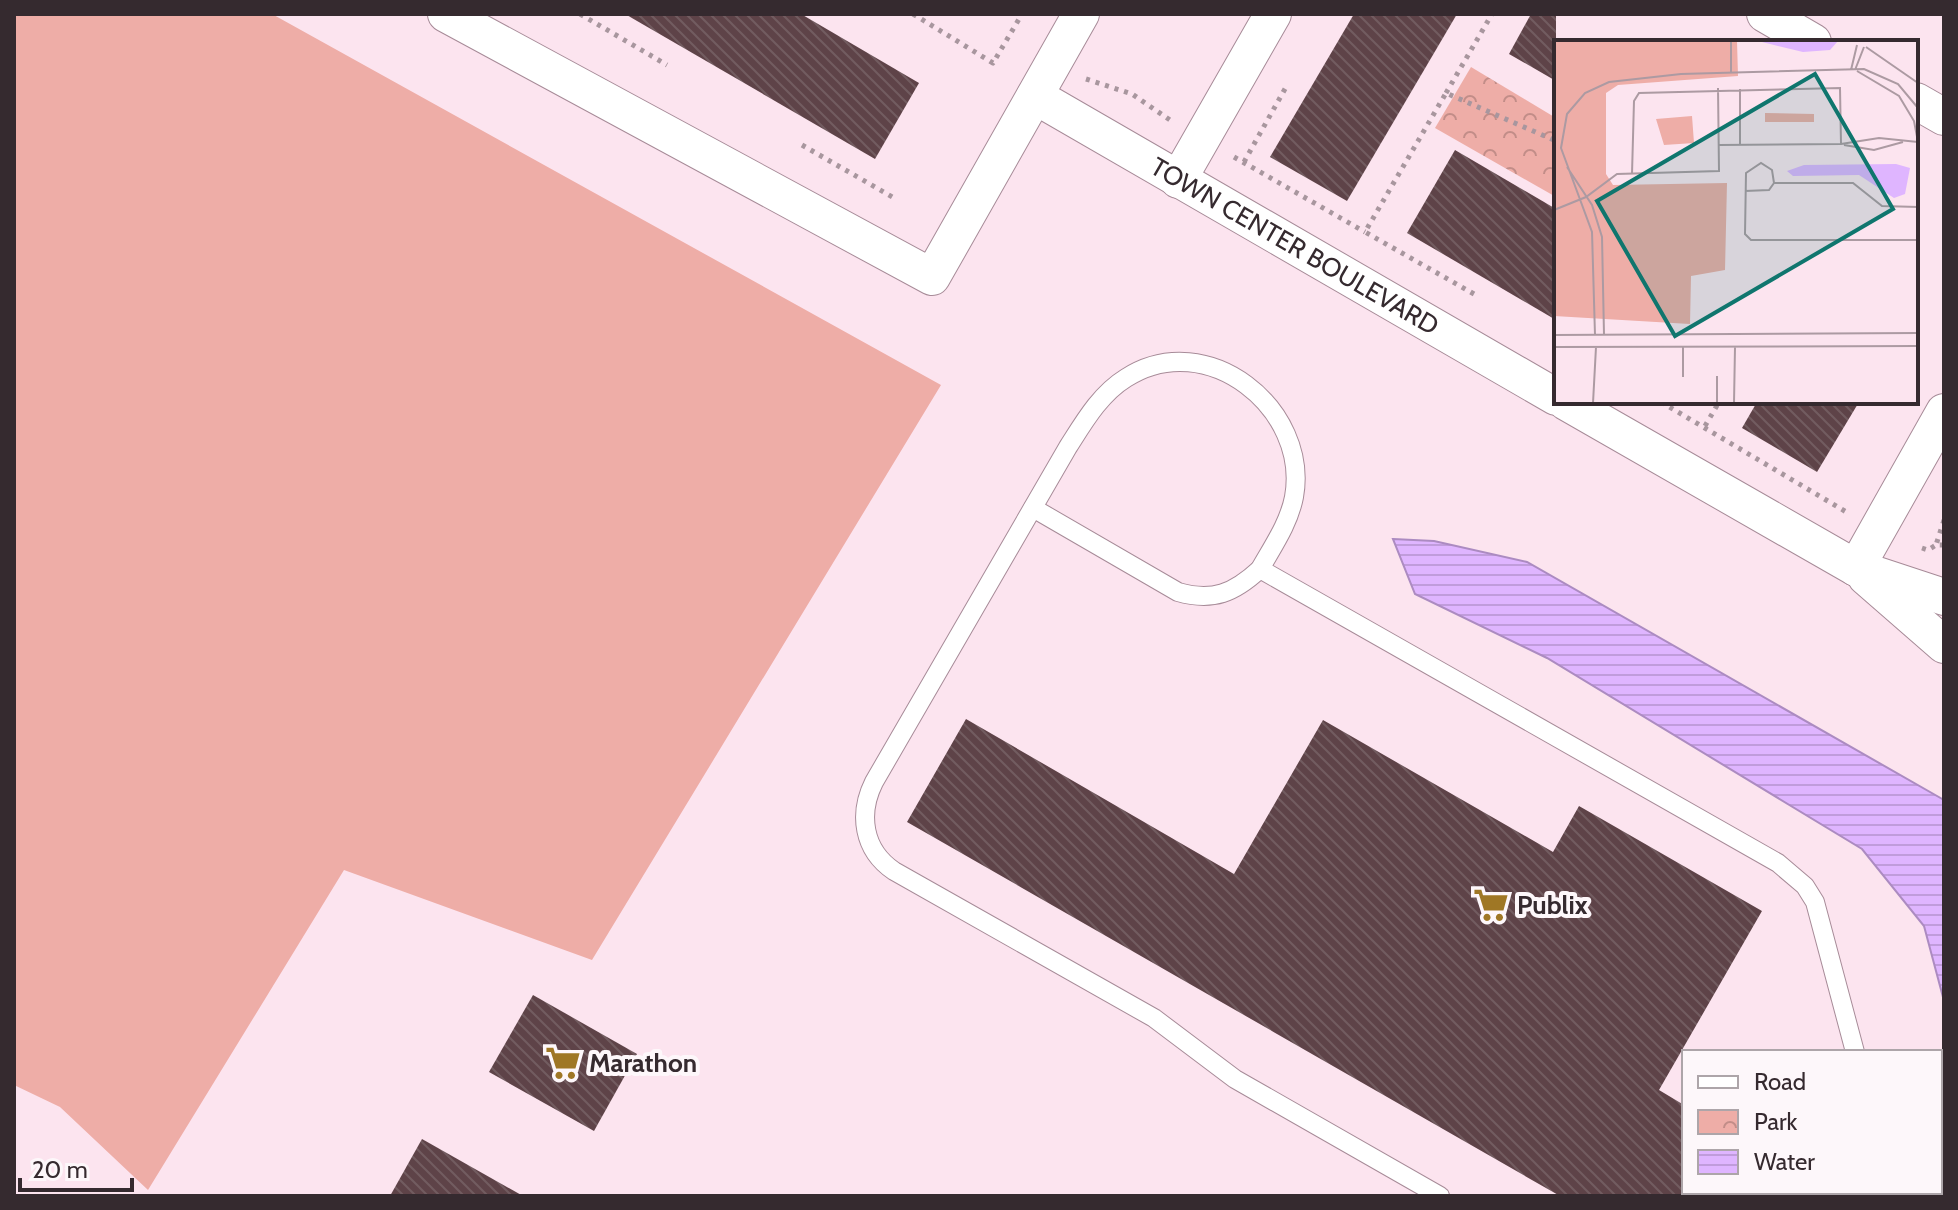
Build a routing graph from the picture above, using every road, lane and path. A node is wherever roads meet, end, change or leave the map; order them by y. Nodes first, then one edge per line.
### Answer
1 (446, 14) edge
2 (580, 14) edge
3 (913, 14) edge
4 (1022, 14) edge
5 (1081, 14) edge
6 (1273, 14) edge
7 (1492, 14) edge
8 (1765, 14) edge
9 (1810, 40) edge
10 (667, 65) dead end
11 (1286, 87) dead end
12 (1446, 93) junction
13 (1035, 96) junction
14 (1918, 102) edge
15 (1944, 117) edge
16 (1554, 140) edge
17 (802, 145) dead end
18 (1244, 162) dead end
19 (1178, 180) junction
20 (894, 198) dead end
21 (1474, 294) dead end
22 (1554, 396) edge
23 (1569, 404) edge
24 (1665, 404) edge
25 (1718, 404) edge
26 (1944, 412) edge
27 (1705, 426) junction
28 (1033, 508) junction
29 (1944, 520) edge
30 (1878, 529) junction
31 (1936, 545) junction
32 (1944, 545) edge
33 (1856, 568) junction
34 (1260, 569) junction
35 (1944, 597) edge
36 (1944, 645) edge
37 (1854, 1050) edge
38 (1440, 1196) edge

1 - 13 street
2 - 10 path
3 - 4 path
5 - 13 street
6 - 19 street
7 - 12 path
8 - 9 street
11 - 18 path
12 - 16 path
12 - 21 path
13 - 19 street, TOWN CENTER BOULEVARD
14 - 15 street
17 - 20 path
19 - 22 street, TOWN CENTER BOULEVARD
23 - 33 street
24 - 27 path
25 - 27 path
26 - 30 street
27 - 30 path
28 - 34 lane
28 - 34 lane
28 - 38 lane
29 - 31 path
30 - 31 path
30 - 33 street
31 - 32 path
33 - 35 street
33 - 36 street
34 - 37 lane

